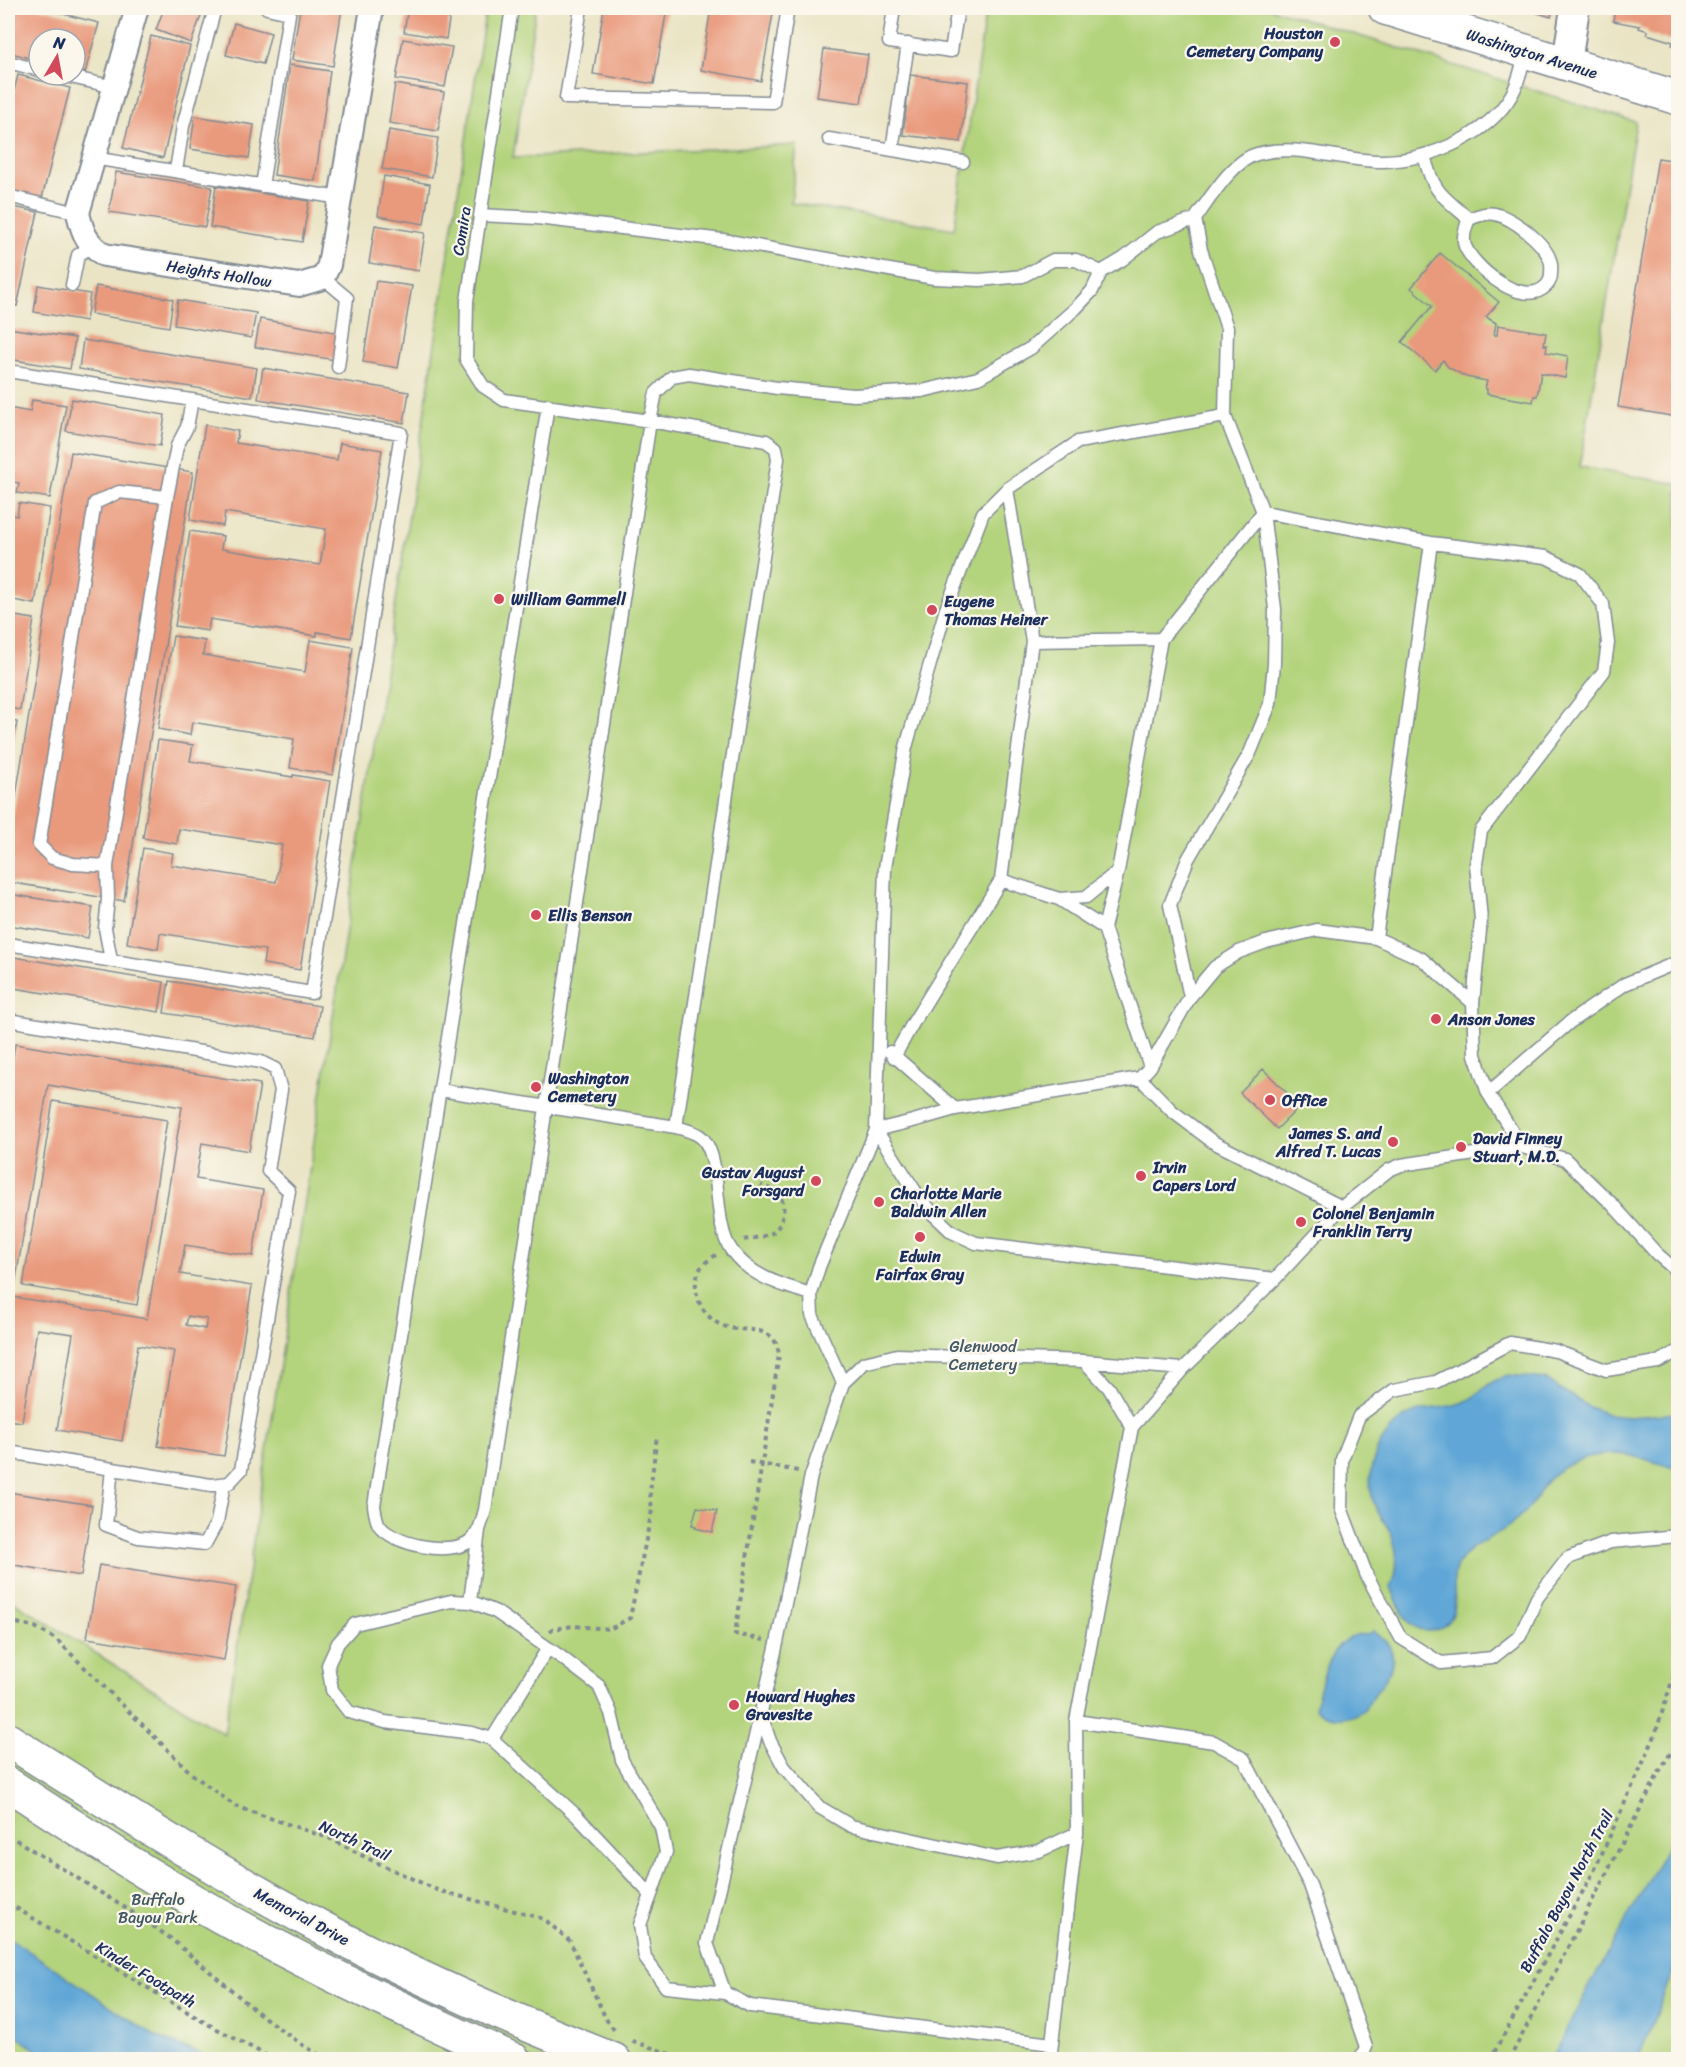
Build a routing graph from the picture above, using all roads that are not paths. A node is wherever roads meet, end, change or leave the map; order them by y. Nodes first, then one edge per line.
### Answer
1 (137, 8) edge
2 (215, 8) edge
3 (267, 8) edge
4 (372, 8) edge
5 (512, 8) edge
6 (581, 8) edge
7 (788, 8) edge
8 (894, 8) edge
9 (958, 8) edge
10 (1385, 8) edge
11 (1575, 8) edge
12 (290, 10) edge
13 (908, 44) junction
14 (1526, 51) junction
15 (8, 62) edge
16 (1567, 63) junction
17 (27, 67) edge
18 (87, 81) edge
19 (114, 87) junction
20 (1678, 98) edge
21 (829, 139) dead end
22 (892, 150) junction
23 (1424, 155) junction
24 (93, 158) junction
25 (963, 162) dead end
26 (176, 171) junction
27 (262, 186) junction
28 (8, 196) edge
29 (340, 198) junction
30 (78, 213) junction
31 (480, 215) junction
32 (1195, 219) junction
33 (1469, 219) junction
34 (92, 246) junction
35 (1101, 272) junction
36 (323, 278) junction
37 (72, 285) dead end
38 (338, 367) dead end
39 (8, 371) edge
40 (192, 400) junction
41 (548, 405) junction
42 (1225, 416) junction
43 (650, 421) junction
44 (1007, 489) junction
45 (167, 497) junction
46 (1263, 512) junction
47 (1431, 543) junction
48 (1161, 639) junction
49 (1032, 641) junction
50 (107, 866) junction
51 (1118, 871) junction
52 (1001, 880) junction
53 (1059, 899) junction
54 (1104, 928) junction
55 (1376, 938) junction
56 (8, 944) edge
57 (111, 960) junction
58 (1678, 962) edge
59 (1190, 997) junction
60 (1473, 1003) junction
61 (8, 1020) edge
62 (880, 1040) junction
63 (894, 1057) junction
64 (1150, 1067) junction
65 (1140, 1078) junction
66 (440, 1090) junction
67 (1488, 1093) junction
68 (547, 1107) junction
69 (955, 1109) junction
70 (676, 1127) junction
71 (876, 1130) junction
72 (1522, 1147) junction
73 (1342, 1207) junction
74 (1678, 1272) edge
75 (1275, 1279) junction
76 (812, 1294) junction
77 (1678, 1351) edge
78 (1084, 1361) junction
79 (1183, 1369) junction
80 (843, 1383) junction
81 (1132, 1427) junction
82 (8, 1452) edge
83 (112, 1469) junction
84 (224, 1484) junction
85 (479, 1528) junction
86 (1678, 1536) edge
87 (470, 1602) junction
88 (543, 1645) junction
89 (761, 1714) junction
90 (1076, 1721) junction
91 (492, 1739) junction
92 (8, 1740) edge
93 (8, 1784) edge
94 (1077, 1833) junction
95 (651, 1895) junction
96 (725, 1993) junction
97 (618, 2043) edge
98 (1052, 2044) junction
99 (514, 2060) edge
100 (1050, 2060) edge
101 (1360, 2060) edge

1 - 19 street
2 - 26 lane
3 - 12 lane
4 - 29 street
5 - 31 lane, Comira
6 - 7 lane
8 - 13 lane
9 - 13 lane
10 - 14 main road, Washington Avenue
11 - 16 street
12 - 27 lane
13 - 22 lane
14 - 16 main road, Washington Avenue
14 - 23 lane
15 - 17 lane
16 - 20 main road, Washington Avenue
18 - 19 lane
19 - 24 street
21 - 22 lane
22 - 25 lane
23 - 32 lane
23 - 33 lane
24 - 26 lane
24 - 30 street
26 - 27 lane
27 - 29 lane
28 - 30 lane
29 - 36 street
30 - 34 street
31 - 35 lane
31 - 41 lane, Comira
32 - 35 lane
32 - 42 lane
33 - 33 lane
34 - 36 street, Heights Hollow
34 - 37 lane
35 - 43 lane
36 - 38 lane
39 - 40 lane
40 - 45 lane
40 - 57 lane
41 - 43 lane, Comira
41 - 66 lane
42 - 44 lane
42 - 46 lane
43 - 68 lane
43 - 70 lane, Comira
44 - 49 lane
44 - 62 lane
45 - 50 lane
45 - 50 lane
46 - 47 lane
46 - 48 lane
46 - 59 lane
47 - 55 lane
47 - 60 lane
48 - 49 lane
48 - 51 lane
49 - 52 lane
50 - 57 lane
51 - 53 lane
51 - 54 lane
52 - 53 lane
52 - 63 lane
53 - 54 lane
54 - 64 lane
55 - 59 lane
55 - 60 lane
56 - 57 lane
58 - 67 lane
59 - 64 lane
60 - 67 lane
61 - 84 lane
62 - 63 lane
62 - 71 lane
63 - 69 lane
64 - 65 lane
65 - 69 lane
65 - 73 lane
66 - 68 lane
66 - 85 lane
67 - 72 lane
68 - 70 lane
68 - 85 lane
69 - 71 lane
70 - 76 lane
71 - 75 lane
71 - 76 lane
72 - 73 lane
72 - 74 lane
73 - 75 lane
75 - 79 lane
76 - 80 lane
77 - 86 lane
78 - 79 lane
78 - 80 lane
78 - 81 lane
79 - 81 lane
80 - 89 lane
81 - 90 lane
82 - 83 lane
83 - 84 lane
83 - 84 lane
85 - 87 lane
87 - 88 lane
87 - 91 lane
88 - 91 lane
88 - 95 lane
89 - 94 lane
89 - 96 lane
90 - 94 lane
90 - 101 lane
91 - 95 lane
92 - 97 main road, Memorial Drive
93 - 99 main road
94 - 98 lane
95 - 96 lane
96 - 98 lane
98 - 100 lane

